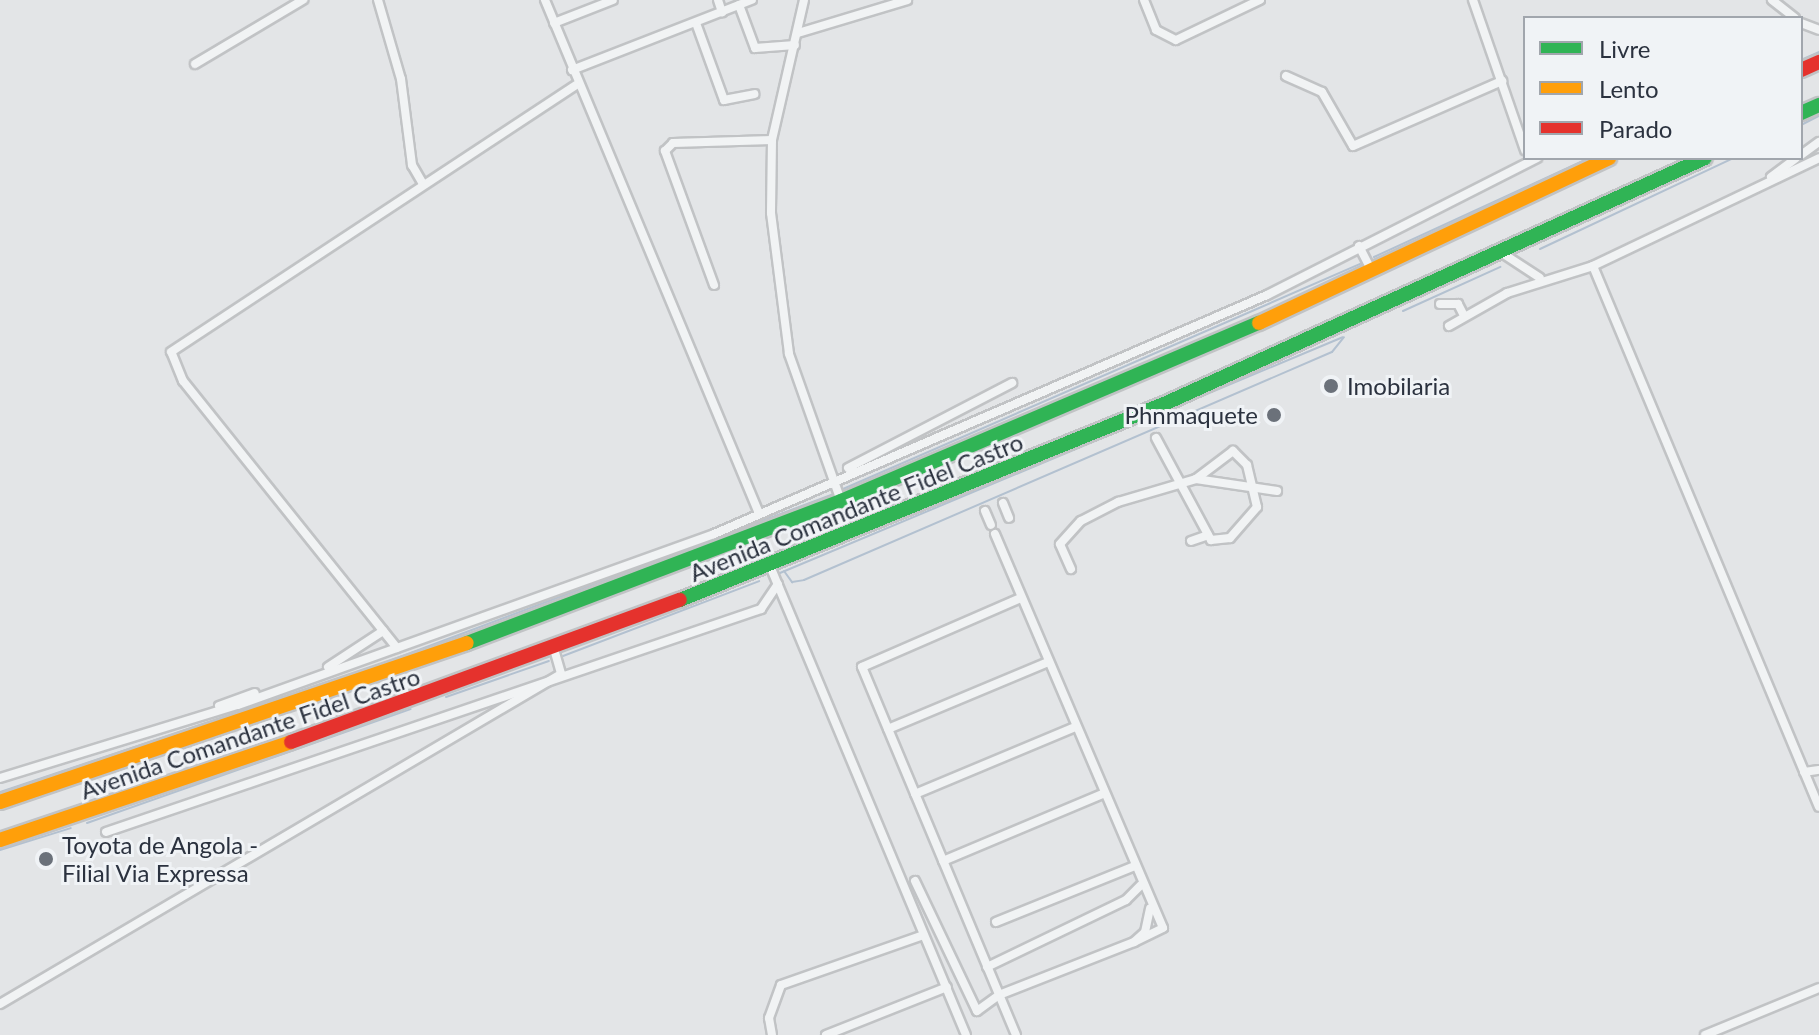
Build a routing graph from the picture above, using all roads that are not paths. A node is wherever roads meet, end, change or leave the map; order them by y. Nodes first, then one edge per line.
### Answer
1 (303, 0) edge
2 (378, 0) edge
3 (545, 0) edge
4 (613, 0) edge
5 (718, 0) edge
6 (752, 0) edge
7 (804, 0) edge
8 (907, 0) edge
9 (1144, 0) edge
10 (1260, 0) edge
11 (1473, 0) edge
12 (1772, 0) edge
13 (882, 3) edge
14 (739, 5) junction
15 (722, 12) junction
16 (1792, 16) edge
17 (554, 23) junction
18 (696, 23) junction
19 (798, 33) junction
20 (795, 45) junction
21 (195, 64) dead end
22 (572, 70) junction
23 (1286, 76) dead end
24 (1502, 81) junction
25 (576, 85) junction
26 (754, 94) dead end
27 (772, 140) junction
28 (1523, 144) edge
29 (1819, 158) edge
30 (1529, 160) edge
31 (1605, 160) edge
32 (1701, 160) edge
33 (1793, 160) edge
34 (423, 184) junction
35 (1762, 185) junction
36 (1359, 246) junction
37 (1502, 253) junction
38 (1593, 266) junction
39 (1371, 270) junction
40 (1540, 278) junction
41 (714, 285) dead end
42 (1440, 304) dead end
43 (1463, 314) junction
44 (1449, 326) dead end
45 (1012, 383) dead end
46 (972, 406) junction
47 (995, 412) junction
48 (934, 430) junction
49 (1156, 438) dead end
50 (832, 478) junction
51 (1196, 479) junction
52 (1181, 482) junction
53 (1250, 488) junction
54 (1277, 491) dead end
55 (841, 501) junction
56 (1003, 503) dead end
57 (758, 511) junction
58 (985, 511) dead end
59 (1009, 518) dead end
60 (991, 525) dead end
61 (995, 534) dead end
62 (1208, 535) junction
63 (1191, 541) dead end
64 (770, 566) junction
65 (1071, 569) dead end
66 (778, 584) junction
67 (1021, 598) junction
68 (383, 631) junction
69 (397, 648) junction
70 (554, 649) junction
71 (1048, 662) junction
72 (561, 674) junction
73 (299, 681) junction
74 (1075, 727) junction
75 (888, 729) junction
76 (1819, 770) edge
77 (1804, 772) junction
78 (0, 778) edge
79 (915, 794) junction
80 (1102, 794) junction
81 (0, 802) edge
82 (1819, 807) edge
83 (106, 832) dead end
84 (0, 840) edge
85 (943, 861) junction
86 (1132, 867) junction
87 (915, 881) dead end
88 (1141, 885) junction
89 (1148, 900) junction
90 (996, 922) dead end
91 (924, 935) junction
92 (1134, 942) junction
93 (987, 967) junction
94 (947, 987) junction
95 (1819, 988) edge
96 (999, 995) junction
97 (0, 1004) edge
98 (772, 1035) edge
99 (826, 1035) edge
100 (966, 1035) edge
101 (1016, 1035) edge
102 (1705, 1035) edge

1 - 21 street
2 - 34 street
3 - 17 street
4 - 17 street
5 - 15 street
6 - 14 street
7 - 19 street
8 - 13 street
9 - 10 street
11 - 24 street
12 - 16 street
13 - 19 street
14 - 15 street
14 - 20 street
15 - 18 street
17 - 22 street
18 - 22 street
18 - 26 street
19 - 20 street
20 - 27 street
22 - 25 street
23 - 24 street
24 - 28 street
25 - 34 street
25 - 57 street
27 - 41 street
27 - 50 street
29 - 35 street
30 - 36 street
31 - 39 highway, Avenida Comandante Fidel Castro
32 - 37 highway, Avenida Comandante Fidel Castro
33 - 35 street
34 - 68 street
35 - 38 street
36 - 39 street
36 - 47 street
37 - 40 street
37 - 64 highway, Avenida Comandante Fidel Castro
38 - 40 street
38 - 77 street
39 - 55 highway, Avenida Comandante Fidel Castro
40 - 43 street
42 - 43 street
43 - 44 street
45 - 46 street
46 - 47 street
46 - 48 street
47 - 48 street
48 - 50 street
48 - 50 street
49 - 52 street
50 - 55 street
50 - 57 street
51 - 52 street
51 - 53 street
51 - 53 street
52 - 62 street
52 - 65 street
53 - 54 street
53 - 62 street
55 - 81 highway, Avenida Comandante Fidel Castro
56 - 59 street
57 - 69 street
58 - 60 street
61 - 67 street
62 - 63 street
64 - 66 street
64 - 70 highway, Avenida Comandante Fidel Castro
66 - 72 street
66 - 91 street
67 - 71 street
67 - 75 street
68 - 69 street
68 - 73 street
69 - 73 street
70 - 72 street
70 - 84 highway, Avenida Comandante Fidel Castro
71 - 74 street
71 - 75 street
72 - 83 street
72 - 97 street
73 - 78 street
74 - 79 street
74 - 80 street
75 - 79 street
76 - 77 street
77 - 82 street
79 - 85 street
80 - 85 street
80 - 86 street
85 - 93 street
86 - 88 street
86 - 90 street
87 - 96 street
88 - 89 street
88 - 93 street
89 - 92 street
89 - 92 street
91 - 94 street
91 - 98 street
92 - 96 street
93 - 96 street
94 - 99 street
94 - 100 street
95 - 102 street
96 - 101 street

